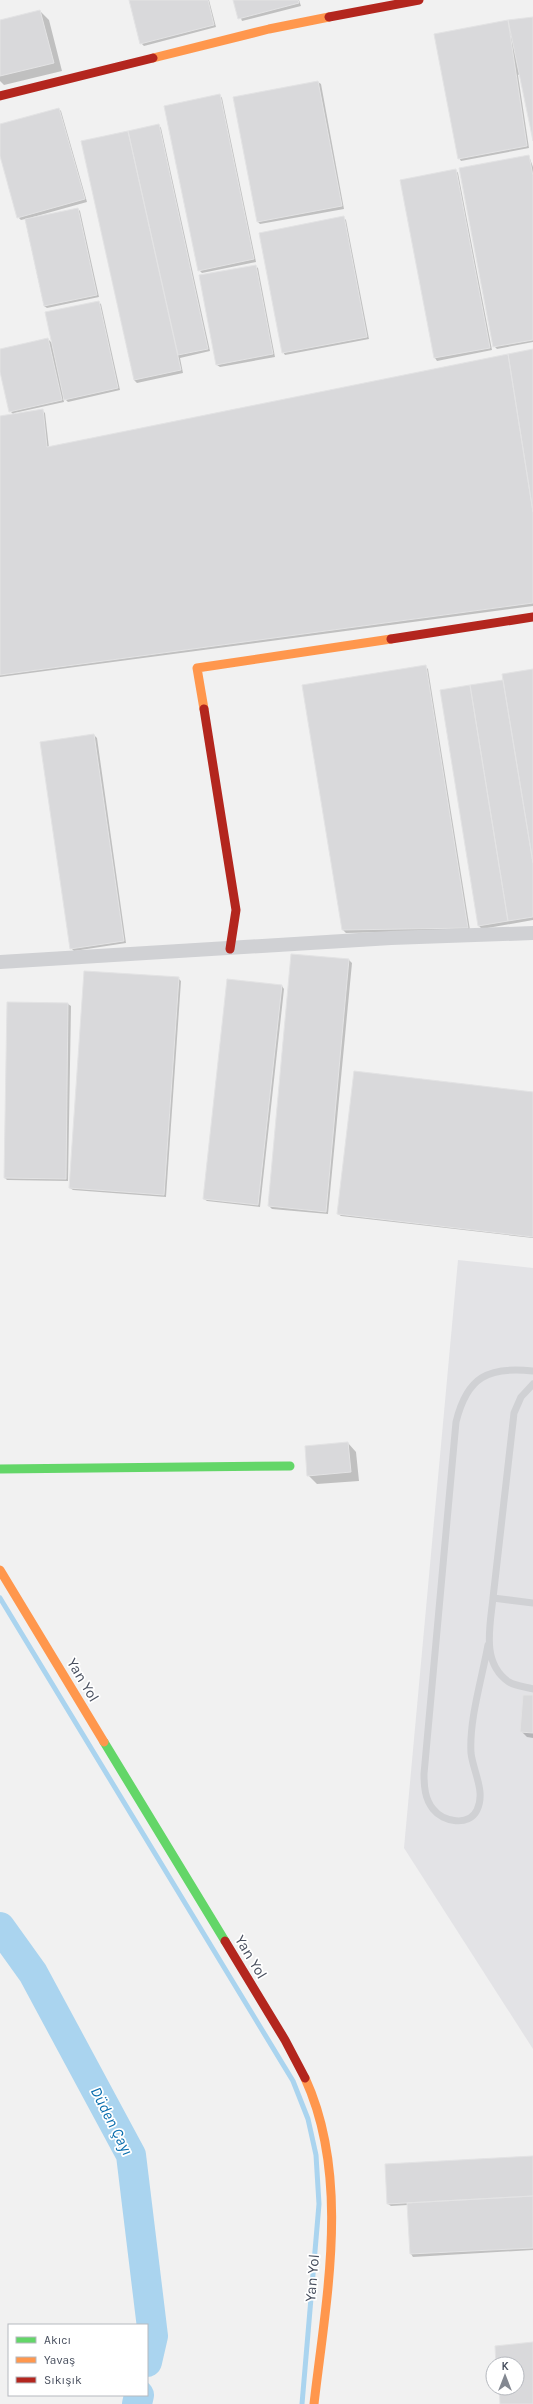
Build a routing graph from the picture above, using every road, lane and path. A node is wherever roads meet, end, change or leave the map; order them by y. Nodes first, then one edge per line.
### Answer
1 (419, 0) edge
2 (0, 96) edge
3 (533, 617) edge
4 (533, 933) edge
5 (230, 949) junction
6 (0, 962) edge
7 (533, 1370) edge
8 (533, 1384) edge
9 (290, 1466) dead end
10 (0, 1469) edge
11 (0, 1570) edge
12 (493, 1598) junction
13 (533, 1603) edge
14 (488, 1645) junction
15 (533, 1689) edge
16 (314, 2404) edge

1 - 2 street
3 - 5 street
4 - 5 street
5 - 6 street
7 - 14 lane
8 - 12 lane
9 - 10 street
11 - 16 street, Yan Yol
12 - 13 lane
12 - 14 lane
14 - 15 lane

